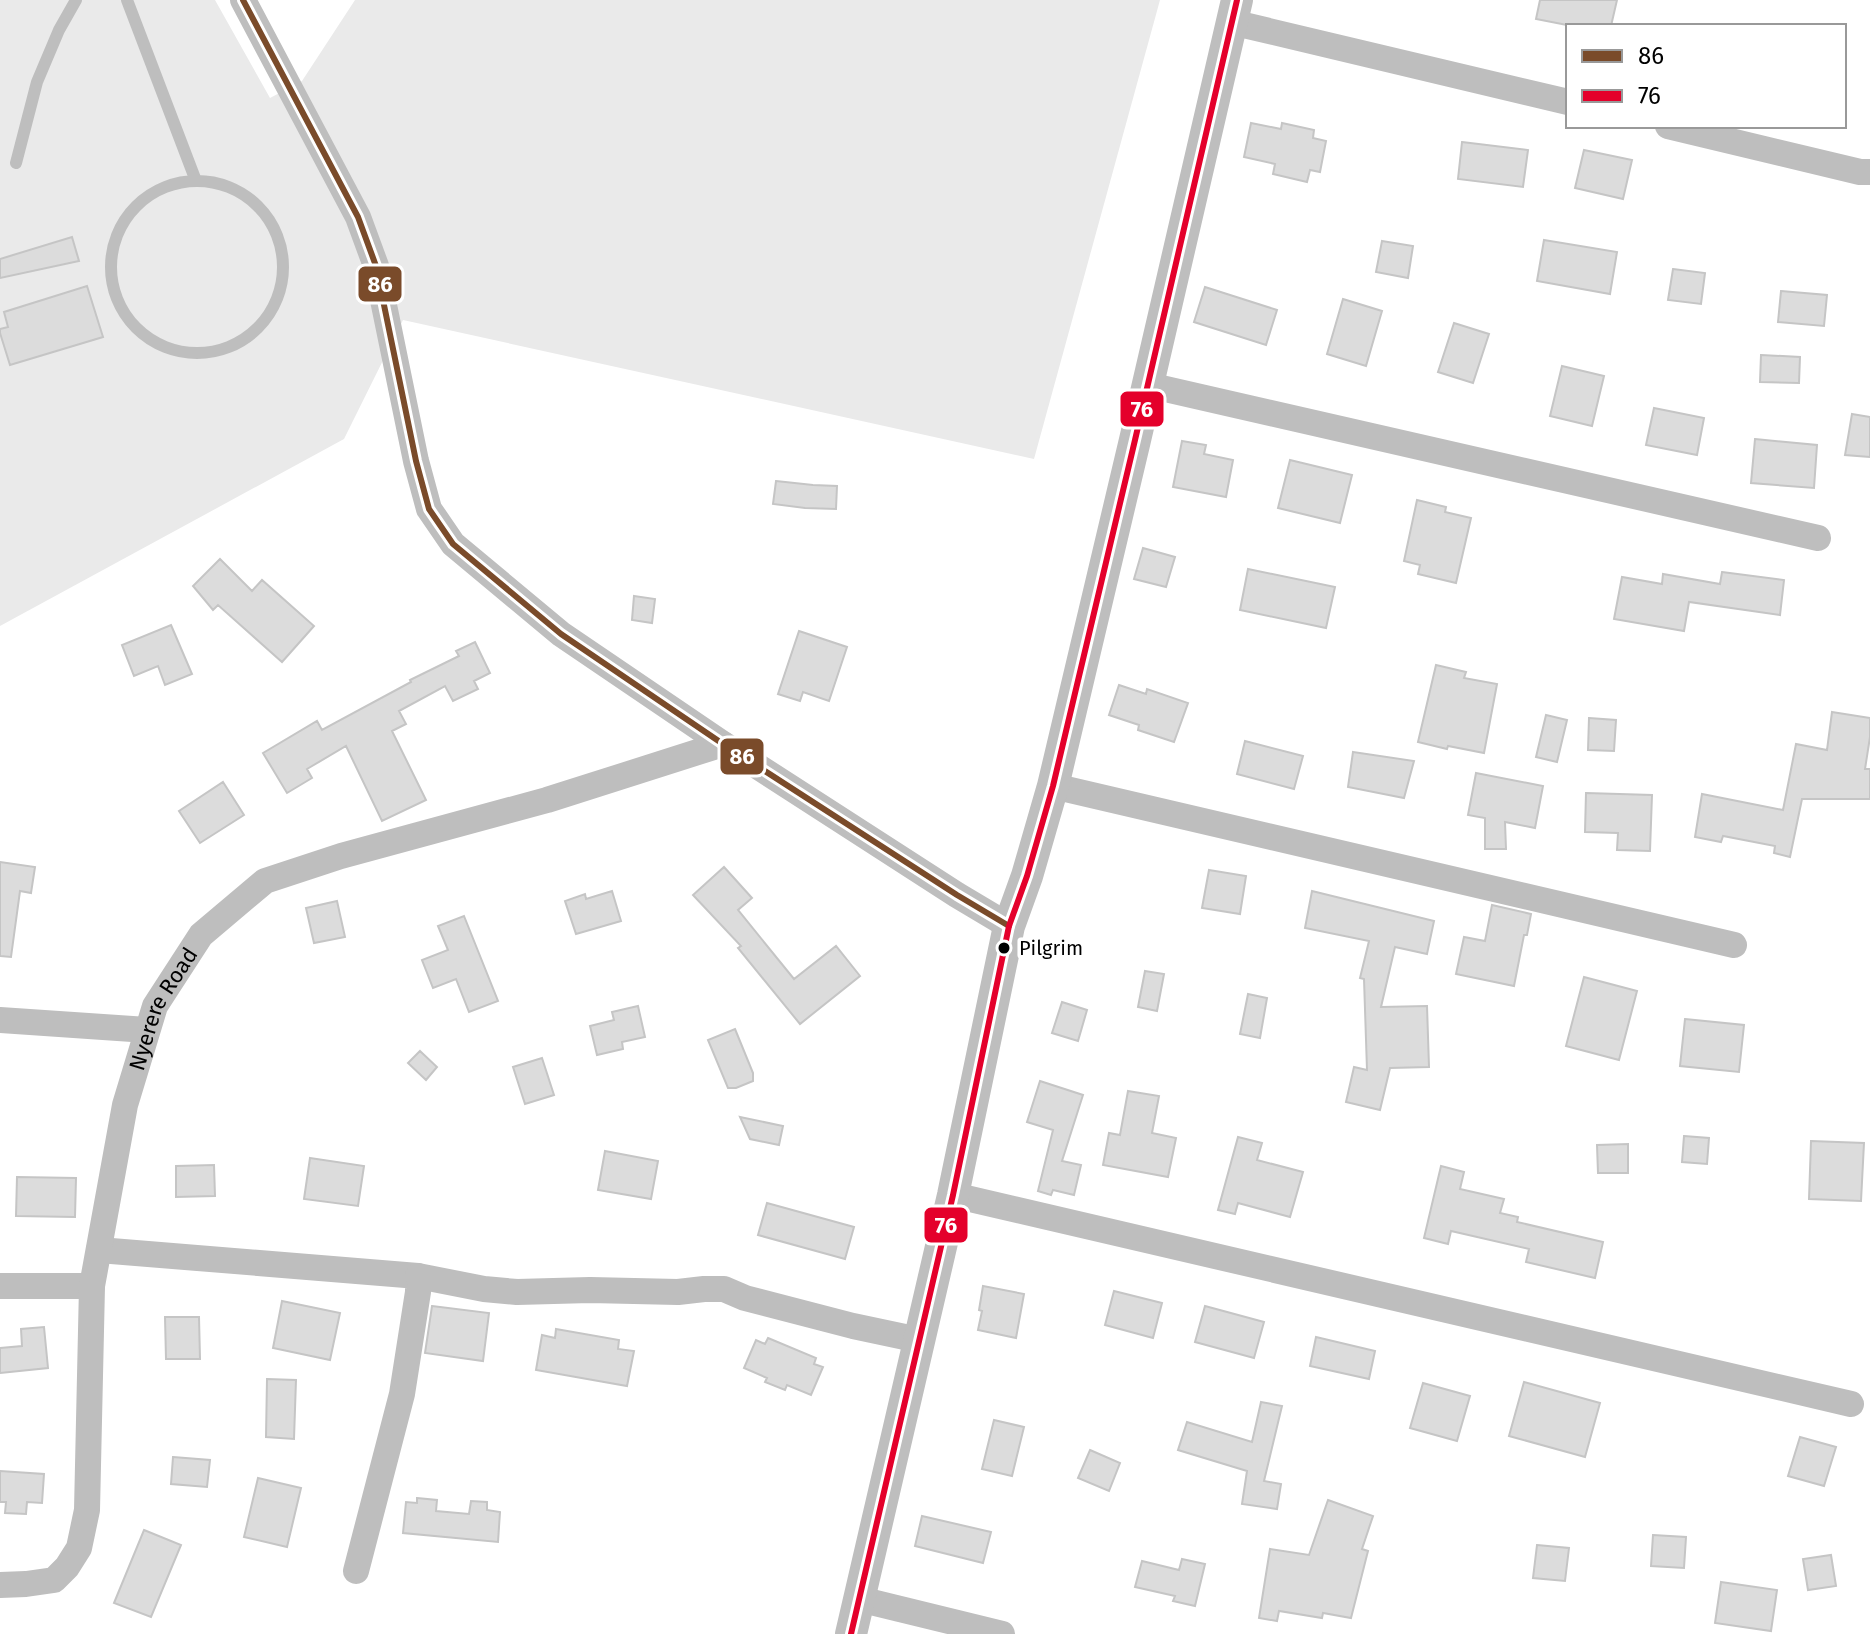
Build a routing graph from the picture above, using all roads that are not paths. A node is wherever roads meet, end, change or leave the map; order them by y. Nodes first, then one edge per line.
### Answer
1 (76, 0) edge
2 (127, 0) edge
3 (243, 0) edge
4 (1234, 11) edge
5 (1566, 101) edge
6 (1676, 128) edge
7 (16, 163) dead end
8 (1870, 172) edge
9 (196, 181) junction
10 (1148, 385) junction
11 (1818, 538) dead end
12 (723, 744) junction
13 (1053, 786) junction
14 (1009, 926) junction
15 (1734, 945) dead end
16 (0, 1020) edge
17 (147, 1030) junction
18 (953, 1195) junction
19 (99, 1250) junction
20 (418, 1276) junction
21 (0, 1286) edge
22 (92, 1286) junction
23 (919, 1340) junction
24 (1851, 1404) dead end
25 (356, 1571) dead end
26 (0, 1585) edge
27 (859, 1599) junction
28 (851, 1634) edge
29 (1002, 1634) edge

1 - 7 lane
2 - 9 lane
3 - 12 street
4 - 5 street
4 - 10 street
6 - 8 street
9 - 9 lane
10 - 11 street
10 - 13 street
12 - 14 street
12 - 17 street, Nyerere Road
13 - 14 street
13 - 15 street
14 - 18 street
16 - 17 street
17 - 19 street, Nyerere Road
18 - 23 street
18 - 24 street
19 - 20 street
19 - 22 street, Nyerere Road
20 - 23 street
20 - 25 street
21 - 22 street
22 - 26 street, Nyerere Road
23 - 27 street
27 - 28 street
27 - 29 street

